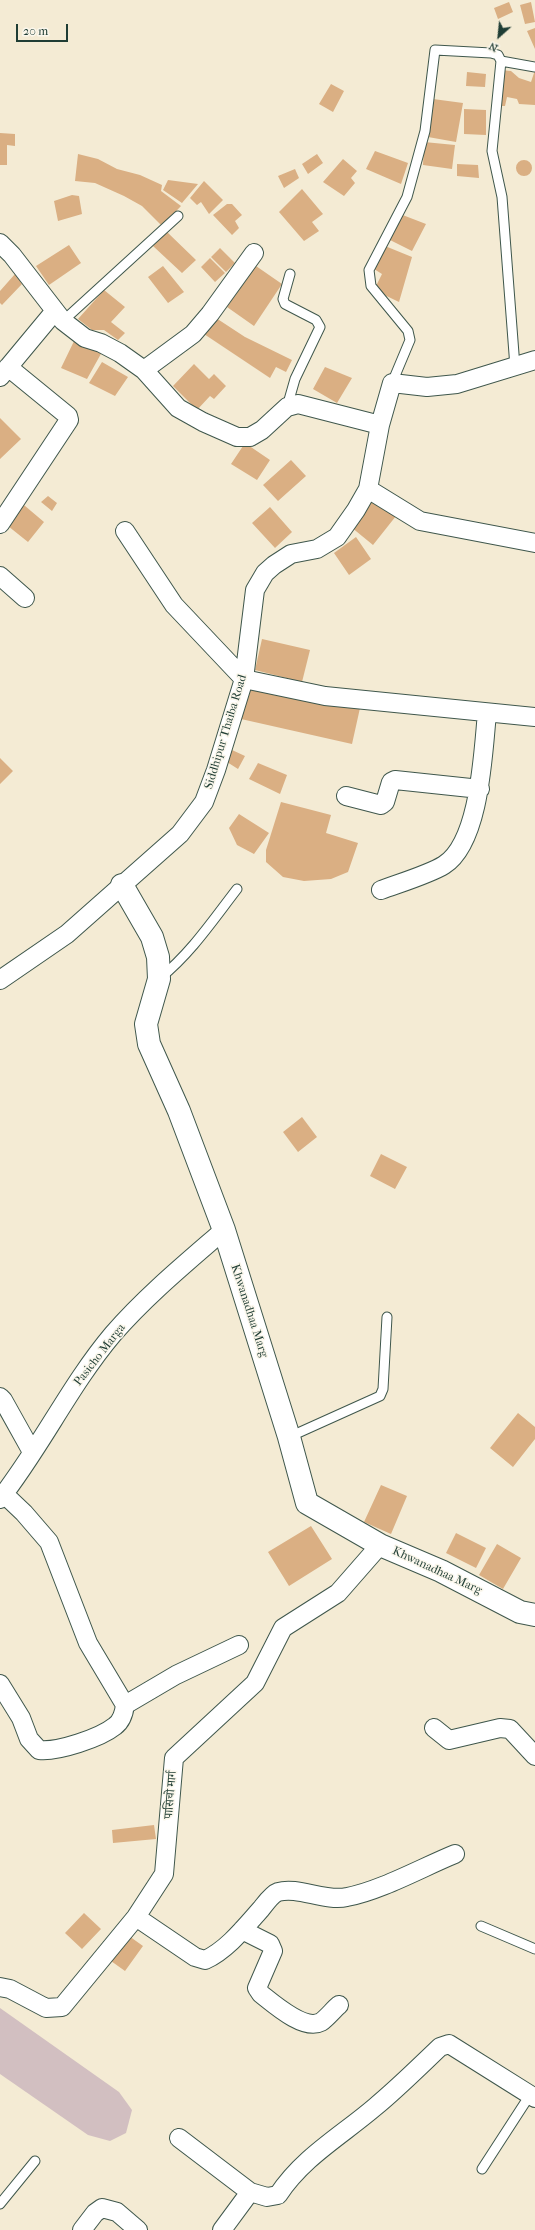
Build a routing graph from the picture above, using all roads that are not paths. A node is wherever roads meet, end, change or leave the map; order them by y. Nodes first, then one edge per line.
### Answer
1 (501, 62) junction
2 (535, 67) edge
3 (178, 216) dead end
4 (0, 243) edge
5 (254, 253) dead end
6 (290, 274) dead end
7 (58, 316) junction
8 (535, 360) edge
9 (515, 367) junction
10 (144, 370) junction
11 (4, 372) edge
12 (392, 383) junction
13 (287, 407) junction
14 (380, 425) junction
15 (368, 490) junction
16 (0, 524) edge
17 (125, 531) dead end
18 (535, 543) edge
19 (0, 576) edge
20 (25, 598) dead end
21 (244, 679) junction
22 (487, 713) junction
23 (535, 717) edge
24 (480, 789) junction
25 (346, 796) dead end
26 (122, 885) junction
27 (237, 888) dead end
28 (381, 890) dead end
29 (159, 979) junction
30 (0, 980) edge
31 (224, 1230) junction
32 (387, 1317) dead end
33 (0, 1397) edge
34 (289, 1437) junction
35 (32, 1452) junction
36 (2, 1497) edge
37 (380, 1545) junction
38 (535, 1615) edge
39 (239, 1645) dead end
40 (0, 1684) edge
41 (125, 1705) junction
42 (434, 1728) dead end
43 (535, 1756) edge
44 (455, 1854) dead end
45 (136, 1917) junction
46 (480, 1926) dead end
47 (242, 1930) junction
48 (535, 1949) edge
49 (0, 1987) edge
50 (339, 2005) dead end
51 (532, 2096) edge
52 (178, 2138) dead end
53 (35, 2160) dead end
54 (482, 2170) dead end
55 (250, 2192) junction
56 (0, 2204) edge
57 (82, 2230) edge
58 (138, 2230) edge
59 (222, 2230) edge

1 - 2 lane
1 - 9 lane
1 - 12 lane
3 - 7 lane
4 - 7 street
5 - 10 street
6 - 13 lane
7 - 10 street
7 - 11 street
8 - 9 street
9 - 12 street
10 - 13 street
11 - 16 street
12 - 14 street, Siddhipur Thaiba Road
13 - 14 street
14 - 15 street, Siddhipur Thaiba Road
15 - 18 street
15 - 21 street, Siddhipur Thaiba Road
17 - 21 street
19 - 20 street
21 - 22 street
21 - 26 street, Siddhipur Thaiba Road
22 - 23 street
22 - 24 street
24 - 25 street
24 - 28 street
26 - 29 street, Khwanadhaa Marg
26 - 30 street, Siddhipur Thaiba Road
27 - 29 lane
29 - 31 street, Khwanadhaa Marg
31 - 34 street, Khwanadhaa Marg
31 - 35 street, Pasicho Marga
32 - 34 lane
33 - 35 street
34 - 37 street, Khwanadhaa Marg
35 - 36 street, Pasicho Marga
36 - 41 street
37 - 38 street, Khwanadhaa Marg
37 - 45 street, पासिचो मार्ग
39 - 41 street
40 - 41 street
42 - 43 street
44 - 47 street
45 - 47 street
45 - 49 street, पासिचो मार्ग
46 - 48 lane
47 - 50 street
51 - 54 lane
51 - 55 street
52 - 55 street
53 - 56 lane
55 - 59 street
57 - 58 street

